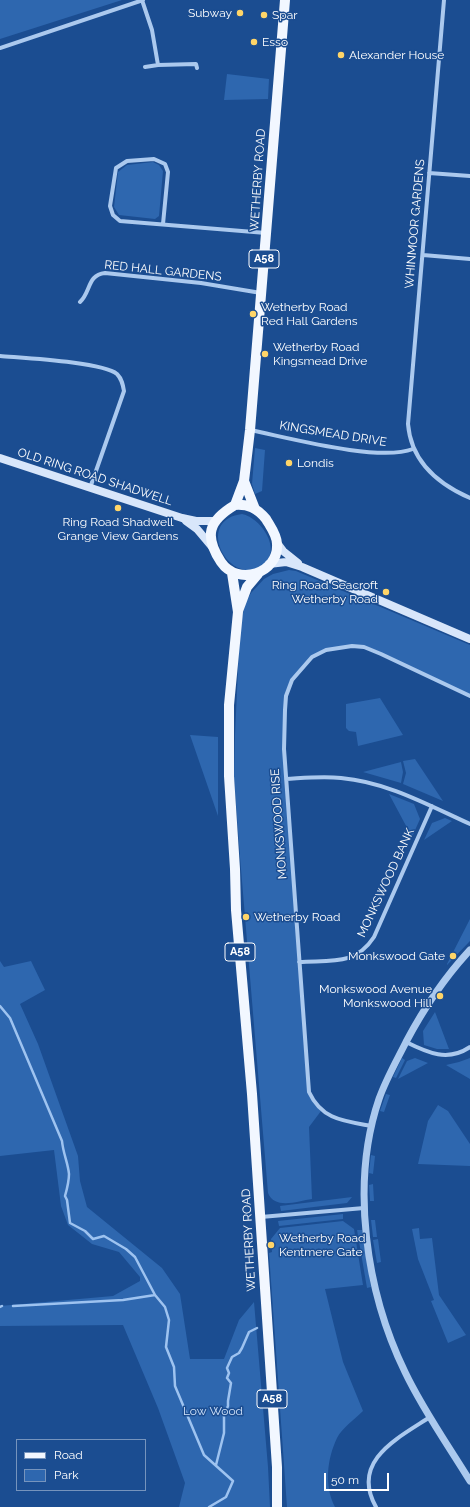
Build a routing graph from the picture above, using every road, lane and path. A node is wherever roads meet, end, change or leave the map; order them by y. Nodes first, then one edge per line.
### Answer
1 (143, 0) edge
2 (285, 0) edge
3 (444, 0) edge
4 (0, 48) edge
5 (158, 65) junction
6 (145, 67) dead end
7 (197, 68) dead end
8 (429, 173) junction
9 (470, 176) edge
10 (163, 224) junction
11 (267, 233) junction
12 (423, 255) junction
13 (470, 259) edge
14 (261, 293) junction
15 (80, 302) dead end
16 (0, 356) edge
17 (250, 430) junction
18 (413, 449) junction
19 (0, 458) edge
20 (244, 481) junction
21 (90, 488) junction
22 (470, 498) edge
23 (235, 505) junction
24 (255, 509) junction
25 (182, 518) junction
26 (214, 521) junction
27 (277, 543) junction
28 (213, 549) junction
29 (269, 564) junction
30 (302, 567) junction
31 (232, 573) junction
32 (258, 574) junction
33 (238, 612) junction
34 (470, 639) edge
35 (470, 696) edge
36 (286, 779) junction
37 (432, 806) junction
38 (470, 824) edge
39 (470, 950) edge
40 (299, 962) junction
41 (406, 1042) junction
42 (470, 1047) edge
43 (372, 1126) junction
44 (364, 1208) junction
45 (261, 1217) junction
46 (430, 1417) junction
47 (470, 1481) edge
48 (277, 1507) edge
49 (376, 1507) edge

1 - 4 street
1 - 5 street
2 - 11 main road, WETHERBY ROAD / A58
3 - 8 street, WHINMOOR GARDENS
5 - 6 street
5 - 7 street
8 - 9 street
8 - 12 street, WHINMOOR GARDENS
10 - 10 street
10 - 11 street
11 - 14 main road, WETHERBY ROAD / A58
12 - 13 street
12 - 18 street, WHINMOOR GARDENS
14 - 15 street, RED HALL GARDENS
14 - 17 main road, WETHERBY ROAD / A58
16 - 21 street
17 - 18 street, KINGSMEAD DRIVE
17 - 20 main road, WETHERBY ROAD / A58
18 - 22 street
19 - 21 main road, OLD RING ROAD SHADWELL
20 - 23 main road, A58
20 - 24 main road, A58
21 - 25 main road, OLD RING ROAD SHADWELL
23 - 24 main road
23 - 26 main road
24 - 27 main road, A58
25 - 26 main road, OLD RING ROAD SHADWELL
25 - 28 main road, OLD RING ROAD SHADWELL
26 - 28 main road
27 - 29 main road, A58
27 - 30 main road
28 - 31 main road
29 - 30 main road
29 - 32 main road, A58
30 - 34 main road
31 - 32 main road
31 - 33 main road, A58
32 - 33 main road, A58
33 - 45 main road, WETHERBY ROAD / A58
35 - 36 street, MONKSWOOD RISE
36 - 37 street
36 - 40 street, MONKSWOOD RISE
37 - 38 street
37 - 40 street, MONKSWOOD BANK
39 - 41 street
40 - 43 street, MONKSWOOD RISE
41 - 42 street
41 - 43 street
43 - 44 street
44 - 45 street
44 - 46 street
45 - 48 main road, WETHERBY ROAD / A58
46 - 47 street
46 - 49 street

